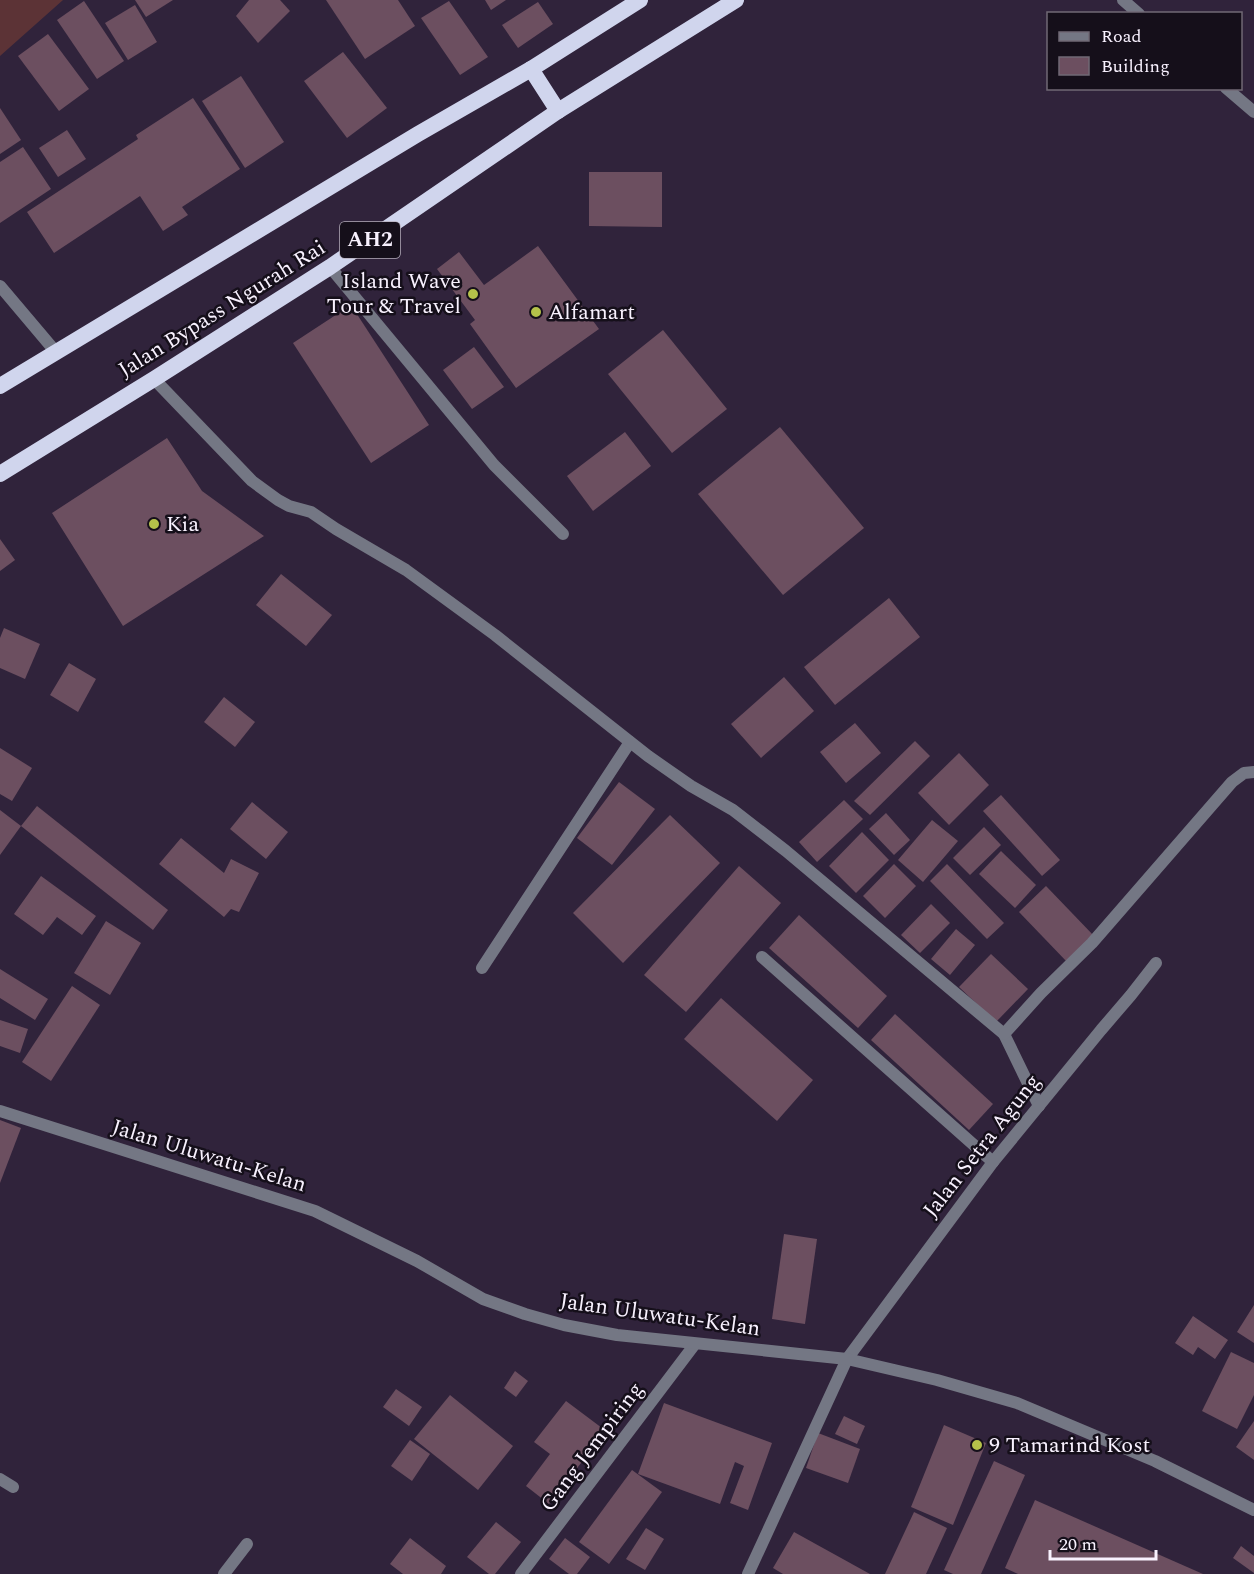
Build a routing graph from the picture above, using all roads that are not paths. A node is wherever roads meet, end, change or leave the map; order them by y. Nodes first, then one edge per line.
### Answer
1 (640, 0) edge
2 (736, 0) edge
3 (1123, 0) edge
4 (1137, 12) edge
5 (531, 69) junction
6 (1228, 90) edge
7 (558, 111) junction
8 (1254, 112) edge
9 (330, 267) junction
10 (0, 286) edge
11 (55, 351) junction
12 (154, 380) junction
13 (0, 386) edge
14 (0, 474) edge
15 (563, 534) dead end
16 (630, 742) junction
17 (1254, 772) edge
18 (762, 957) dead end
19 (1156, 963) dead end
20 (482, 968) dead end
21 (1004, 1034) junction
22 (1039, 1106) junction
23 (0, 1111) edge
24 (993, 1162) junction
25 (695, 1344) junction
26 (846, 1359) junction
27 (0, 1479) edge
28 (13, 1487) dead end
29 (1254, 1510) edge
30 (247, 1544) dead end
31 (224, 1574) edge
32 (521, 1574) edge
33 (748, 1574) edge

1 - 5 highway
2 - 7 highway, Jalan Bypass Ngurah Rai / AH2
3 - 4 street
5 - 7 highway
5 - 11 highway
6 - 8 street
7 - 9 highway, Jalan Bypass Ngurah Rai / AH2
9 - 12 highway, Jalan Bypass Ngurah Rai / AH2
9 - 15 street
10 - 11 street
11 - 13 highway
12 - 14 highway, Jalan Bypass Ngurah Rai / AH2
12 - 16 street
16 - 20 street
16 - 21 street
17 - 21 street
18 - 24 street
19 - 22 street, Jalan Setra Agung
21 - 22 street
22 - 24 street, Jalan Setra Agung
23 - 25 street, Jalan Uluwatu-Kelan
24 - 26 street, Jalan Setra Agung
25 - 26 street, Jalan Uluwatu-Kelan
25 - 32 street, Gang Jempiring
26 - 29 street, Jalan Uluwatu-Kelan
26 - 33 street, Jalan Setra Agung
27 - 28 street
30 - 31 street

